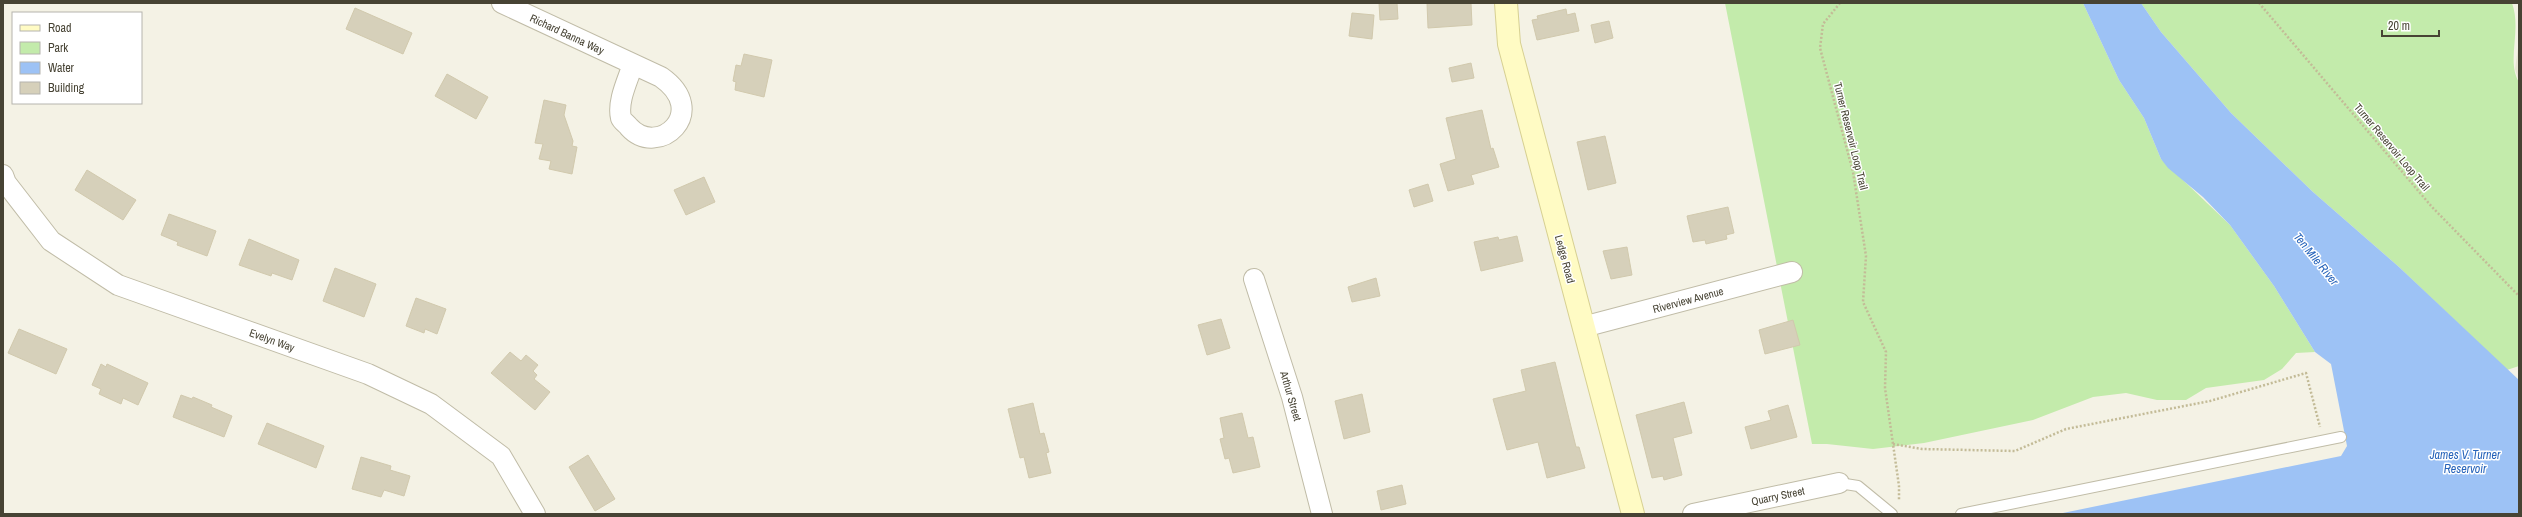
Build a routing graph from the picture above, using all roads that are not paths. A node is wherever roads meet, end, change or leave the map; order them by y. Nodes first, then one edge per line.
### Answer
1 (502, 3) edge
2 (1506, 3) edge
3 (633, 64) dead end
4 (3, 175) edge
5 (1792, 272) dead end
6 (1254, 279) dead end
7 (1583, 327) junction
8 (2341, 437) dead end
9 (1839, 483) joint
10 (1895, 510) edge
11 (535, 514) edge
12 (1322, 514) edge
13 (1633, 514) edge
14 (1693, 514) edge
15 (1961, 514) edge

1 - 3 street, Richard Banna Way
2 - 7 street, Ledge Road
4 - 11 street, Evelyn Way
5 - 7 street, Riverview Avenue
6 - 12 street, Arthur Street
7 - 13 street, Ledge Road
8 - 15 lane
9 - 10 lane
9 - 14 street, Quarry Street

